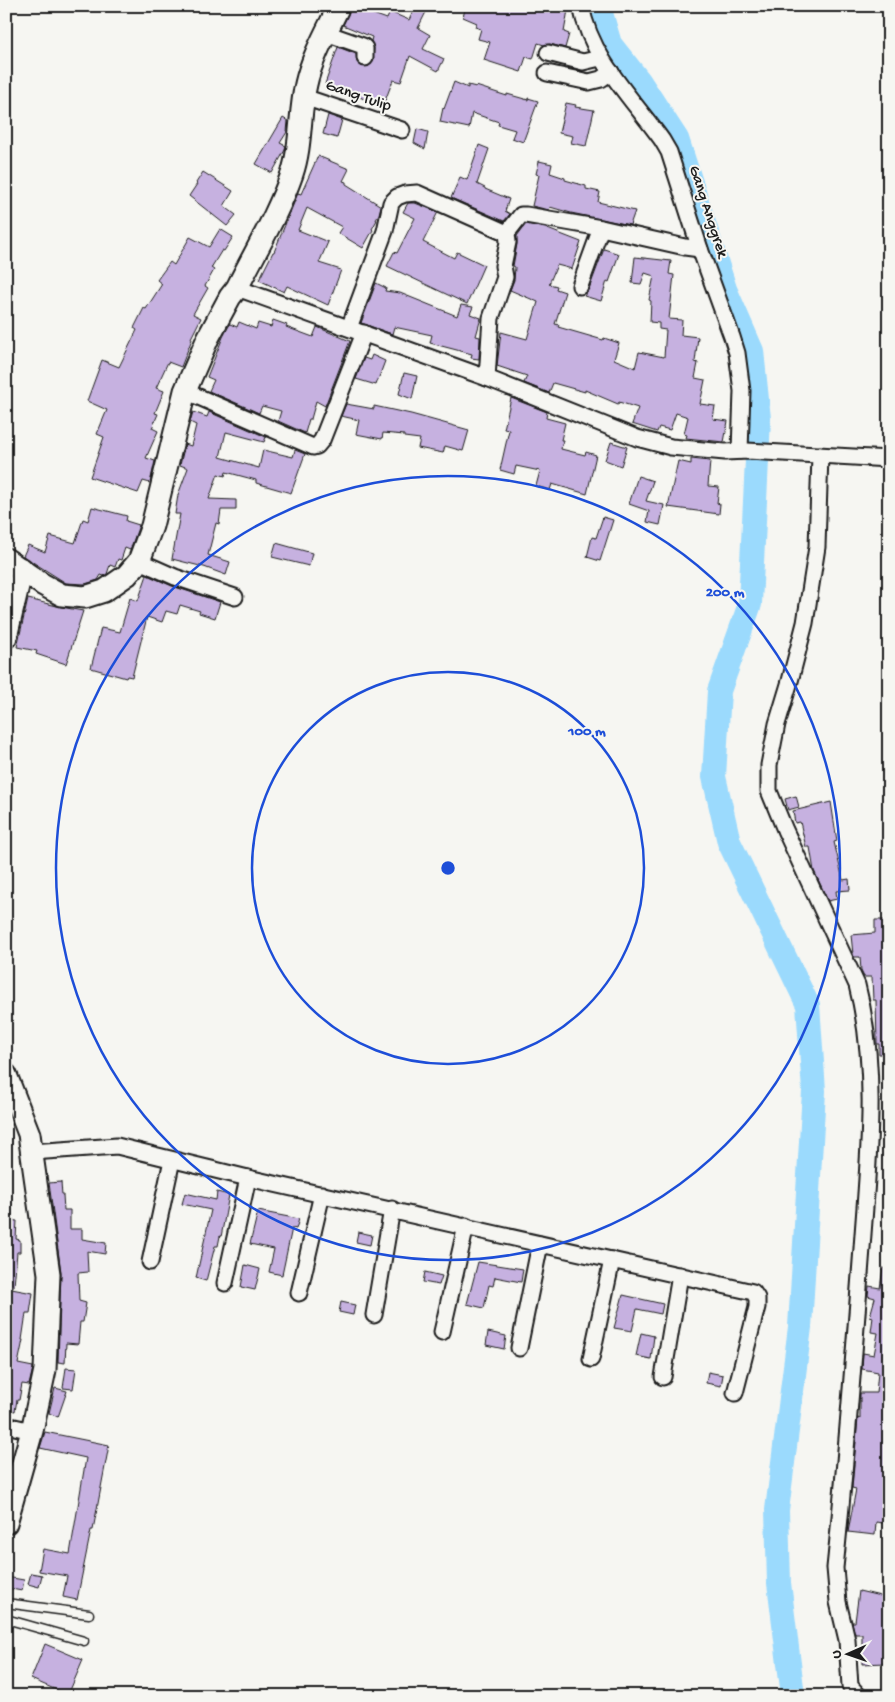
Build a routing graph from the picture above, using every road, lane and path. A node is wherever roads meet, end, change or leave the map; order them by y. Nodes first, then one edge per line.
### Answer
1 (339, 6) edge
2 (581, 6) edge
3 (326, 33) junction
4 (548, 53) dead end
5 (365, 58) dead end
6 (600, 58) junction
7 (611, 72) junction
8 (547, 73) dead end
9 (304, 97) junction
10 (402, 130) dead end
11 (601, 228) junction
12 (507, 233) junction
13 (700, 249) junction
14 (580, 286) dead end
15 (237, 288) junction
16 (349, 328) junction
17 (364, 333) junction
18 (486, 378) junction
19 (185, 391) junction
20 (736, 451) junction
21 (820, 455) junction
22 (889, 459) edge
23 (139, 561) junction
24 (14, 564) edge
25 (235, 597) dead end
26 (6, 637) edge
27 (6, 1075) edge
28 (32, 1152) junction
29 (172, 1160) junction
30 (248, 1178) junction
31 (322, 1194) junction
32 (392, 1210) junction
33 (466, 1226) junction
34 (540, 1244) junction
35 (612, 1260) junction
36 (150, 1262) dead end
37 (680, 1275) junction
38 (225, 1282) dead end
39 (299, 1293) dead end
40 (374, 1316) dead end
41 (442, 1332) dead end
42 (519, 1348) dead end
43 (590, 1359) dead end
44 (663, 1377) dead end
45 (735, 1394) dead end
46 (6, 1425) edge
47 (32, 1431) junction
48 (6, 1524) edge
49 (6, 1603) edge
50 (89, 1614) dead end
51 (6, 1619) edge
52 (84, 1641) dead end
53 (858, 1696) edge

1 - 3 street
2 - 6 street, Gang Anggrek
3 - 5 street
3 - 9 street
4 - 6 street
6 - 7 street, Gang Anggrek
7 - 8 street
7 - 13 street, Gang Anggrek
9 - 10 street, Gang Tulip
9 - 15 street
11 - 12 street
11 - 13 street
11 - 14 street
12 - 16 street
12 - 18 street
13 - 20 street, Gang Anggrek
15 - 16 street
15 - 19 street
16 - 17 street
17 - 18 street
17 - 19 street
18 - 20 street
19 - 23 street
20 - 21 street
21 - 22 street
21 - 53 street
23 - 24 street
23 - 25 street
24 - 26 street
27 - 28 street
28 - 29 street
28 - 47 street
29 - 30 street
29 - 36 street
30 - 31 street
30 - 38 street
31 - 32 street
31 - 39 street
32 - 33 street
32 - 40 street
33 - 34 street
33 - 41 street
34 - 35 street
34 - 42 street
35 - 37 street
35 - 43 street
37 - 44 street
37 - 45 street
46 - 47 street
47 - 48 street
49 - 50 lane
51 - 52 lane

